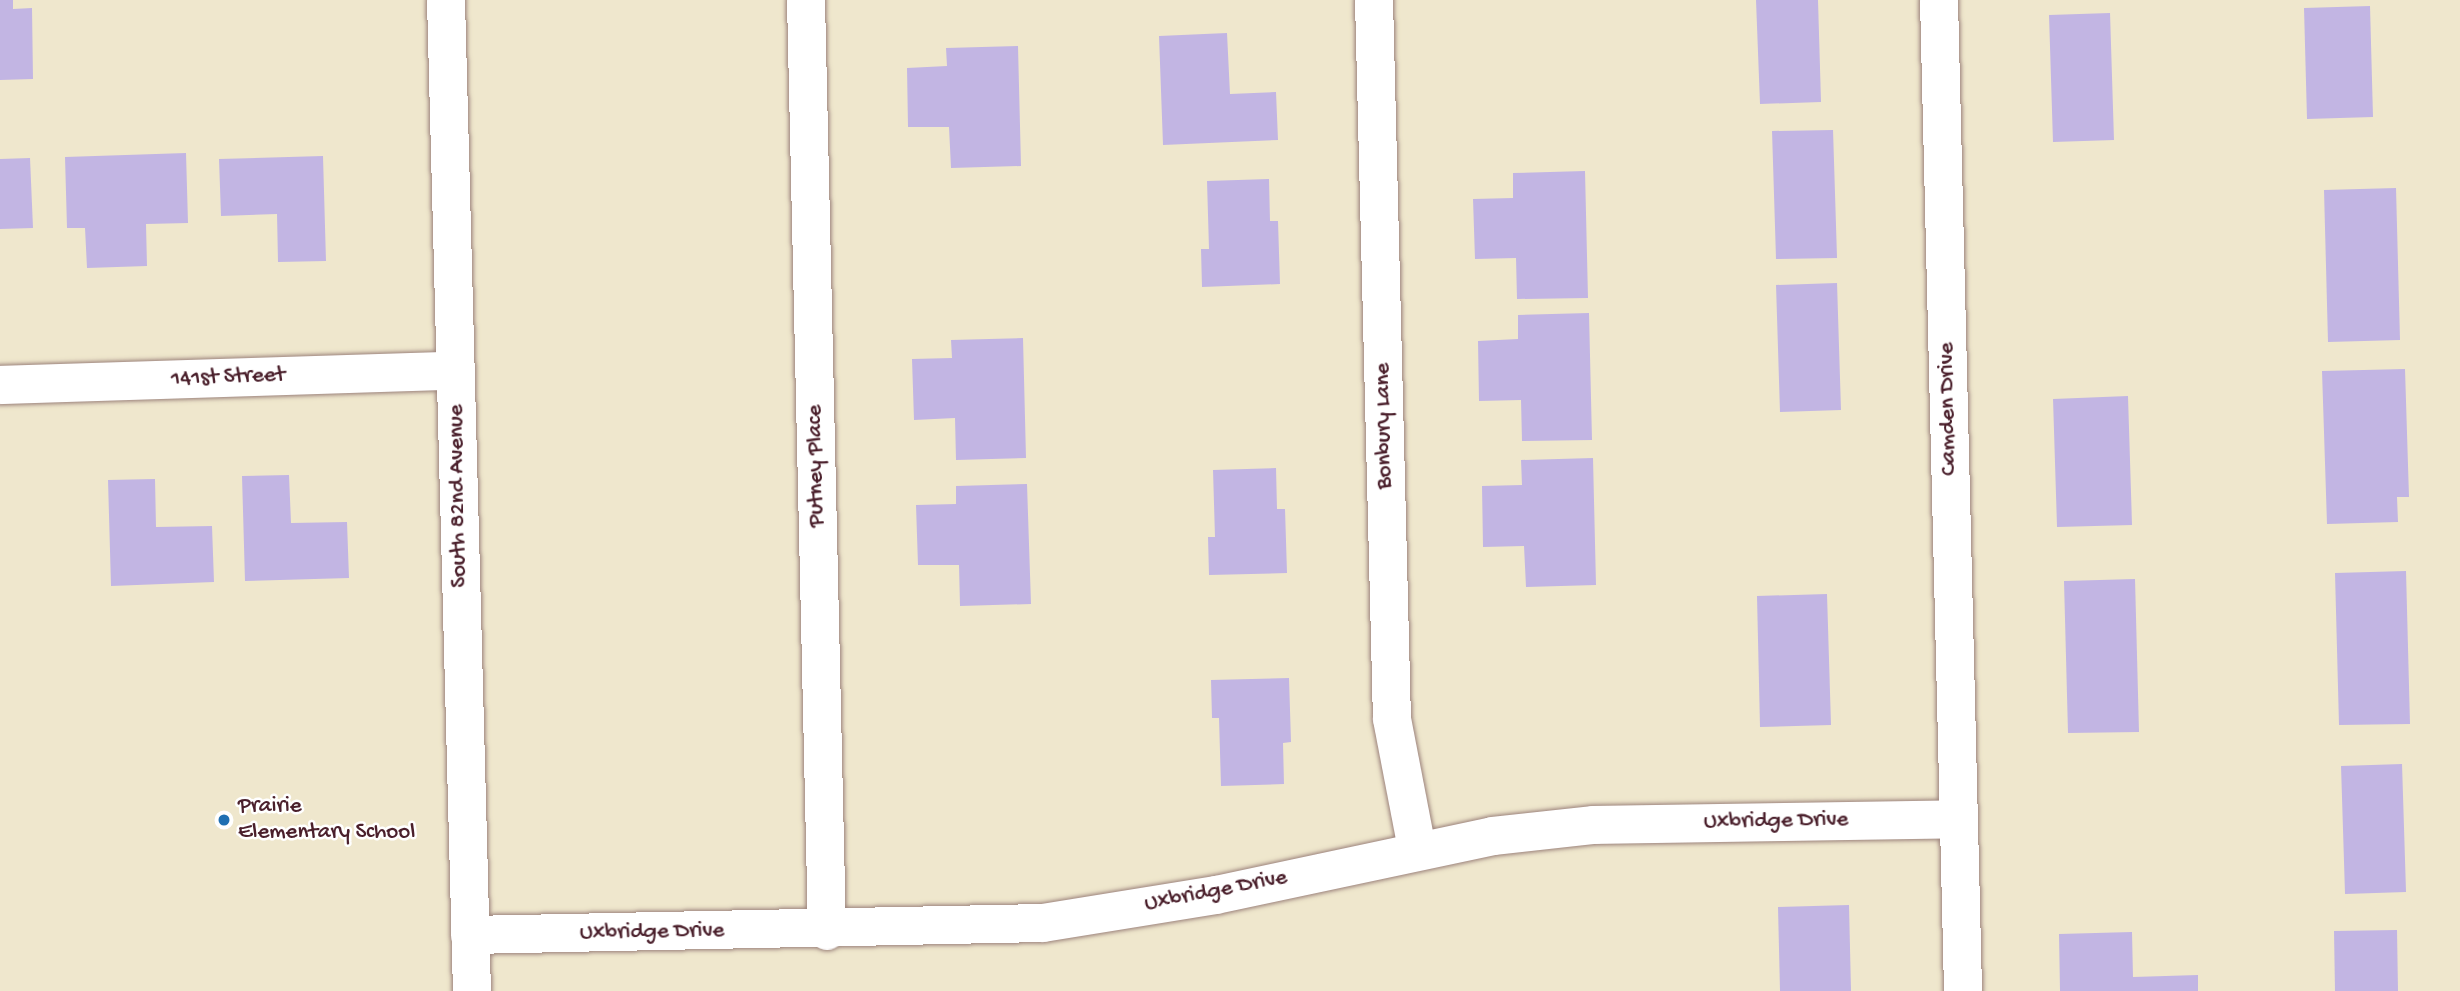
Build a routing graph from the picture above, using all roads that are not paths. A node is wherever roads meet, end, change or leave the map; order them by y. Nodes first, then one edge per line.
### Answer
1 (446, 0) edge
2 (806, 0) edge
3 (1374, 0) edge
4 (1939, 0) edge
5 (456, 371) junction
6 (0, 384) edge
7 (1958, 819) junction
8 (1417, 849) junction
9 (827, 931) junction
10 (470, 935) junction
11 (472, 991) edge
12 (1963, 991) edge

1 - 5 street, South 82nd Avenue
2 - 9 street, Putney Place
3 - 8 street, Bonbury Lane
4 - 7 street, Camden Drive
5 - 6 street, 141st Street
5 - 10 street, South 82nd Avenue
7 - 8 street, Uxbridge Drive
7 - 12 street, Camden Drive
8 - 9 street, Uxbridge Drive
9 - 10 street, Uxbridge Drive
10 - 11 street, South 82nd Avenue

